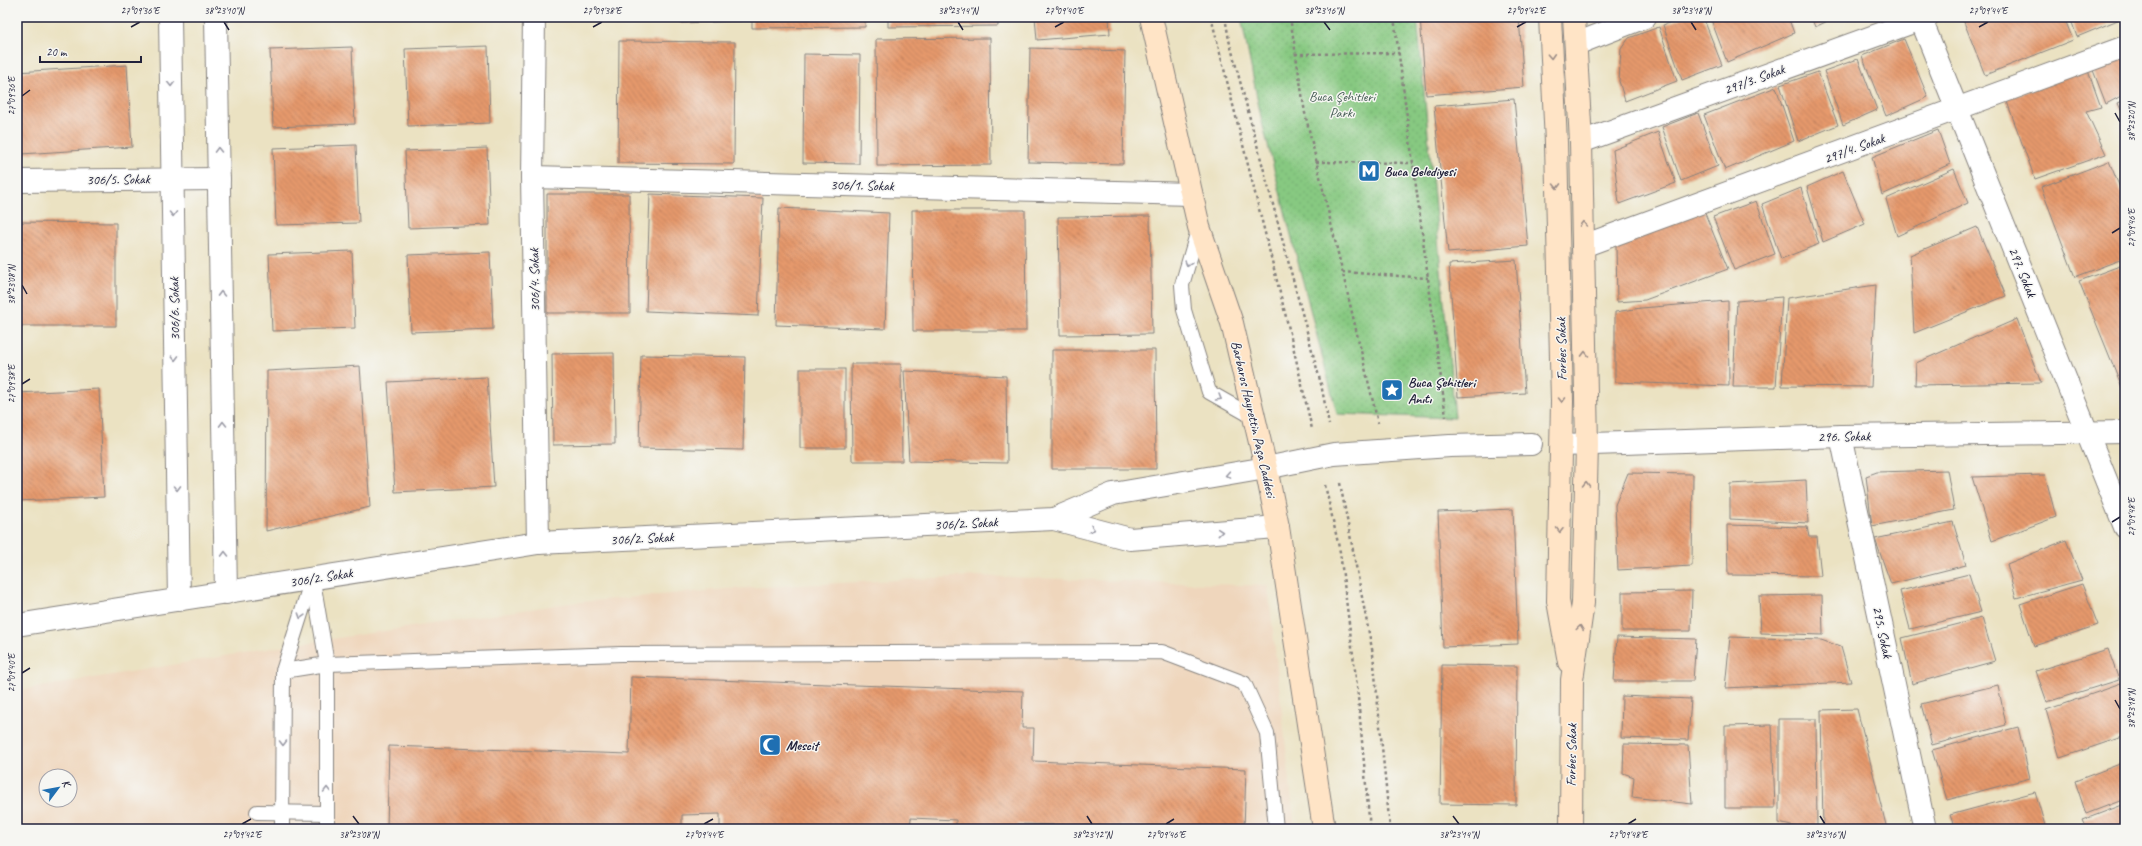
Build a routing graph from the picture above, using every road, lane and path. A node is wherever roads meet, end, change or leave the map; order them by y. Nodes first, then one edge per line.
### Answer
1 (170, 17) edge
2 (216, 17) edge
3 (534, 17) edge
4 (1151, 17) edge
5 (1210, 17) edge
6 (1225, 17) edge
7 (1290, 17) edge
8 (1394, 17) edge
9 (1550, 17) edge
10 (1574, 17) edge
11 (1645, 17) edge
12 (1923, 18) edge
13 (1576, 44) junction
14 (2125, 47) edge
15 (1399, 53) junction
16 (1295, 54) junction
17 (1959, 110) junction
18 (1581, 142) junction
19 (1316, 162) junction
20 (1413, 163) junction
21 (532, 177) junction
22 (172, 179) junction
23 (219, 179) junction
24 (17, 181) edge
25 (1191, 194) junction
26 (1199, 227) junction
27 (1583, 246) junction
28 (1342, 272) junction
29 (1428, 278) junction
30 (1255, 418) junction
31 (2125, 432) edge
32 (2087, 434) junction
33 (1841, 436) junction
34 (1531, 444) dead end
35 (1562, 445) junction
36 (1587, 445) junction
37 (1450, 446) junction
38 (1384, 450) junction
39 (1326, 455) junction
40 (1266, 468) junction
41 (1054, 519) junction
42 (1278, 527) junction
43 (2125, 527) edge
44 (538, 543) junction
45 (312, 579) junction
46 (226, 593) junction
47 (179, 600) junction
48 (17, 625) edge
49 (327, 664) junction
50 (283, 671) junction
51 (1572, 680) junction
52 (257, 812) dead end
53 (282, 813) junction
54 (328, 813) junction
55 (282, 829) edge
56 (327, 829) edge
57 (1276, 829) edge
58 (1324, 829) edge
59 (1370, 829) edge
60 (1390, 829) edge
61 (1571, 829) edge
62 (1925, 829) edge

1 -> 22 street, 306/6. Sokak
23 -> 2 street
3 - 21 street, 306/4. Sokak
4 - 25 main road, Barbaros Hayrettin Paşa Caddesi
5 - 39 path
6 - 39 path
7 - 16 path
8 - 15 path
9 -> 35 main road, Forbes Sokak
10 - 13 main road, Forbes Sokak
11 - 13 street
12 - 17 street, 297. Sokak
12 - 18 street, 297/3. Sokak
13 - 18 main road, Forbes Sokak
14 - 17 street, 297/4. Sokak
15 - 16 path
15 - 20 path
16 - 19 path
17 - 27 street, 297/4. Sokak
17 - 32 street, 297. Sokak
27 -> 18 main road, Forbes Sokak
19 - 20 path
19 - 28 path
20 - 29 path
21 - 25 street, 306/1. Sokak
21 - 44 street, 306/4. Sokak
22 - 23 street, 306/5. Sokak
22 - 24 street, 306/5. Sokak
22 -> 47 street, 306/6. Sokak
46 -> 23 street
25 - 26 main road, Barbaros Hayrettin Paşa Caddesi
26 - 30 main road, Barbaros Hayrettin Paşa Caddesi
26 -> 30 lane
36 -> 27 main road, Forbes Sokak
28 - 29 path
28 - 38 path
29 - 37 path
30 - 40 main road, Barbaros Hayrettin Paşa Caddesi
31 - 32 street, 296. Sokak
32 - 33 street, 296. Sokak
32 - 43 street, 297. Sokak
33 - 36 street, 296. Sokak
33 - 62 street, 295. Sokak
34 - 37 street, 306/2. Sokak
35 - 36 street, 296. Sokak
35 -> 51 main road, Forbes Sokak
51 -> 36 main road, Forbes Sokak
37 - 38 street, 306/2. Sokak
38 - 39 street, 306/2. Sokak
39 - 40 street, 306/2. Sokak
39 - 59 path
39 - 60 path
40 -> 41 street, 306/2. Sokak
40 - 42 main road, Barbaros Hayrettin Paşa Caddesi
41 -> 42 street
41 - 44 street, 306/2. Sokak
42 - 58 main road, Barbaros Hayrettin Paşa Caddesi
44 - 45 street, 306/2. Sokak
45 - 46 street, 306/2. Sokak
45 - 49 lane
45 -> 50 lane
46 - 47 street, 306/2. Sokak
47 - 48 street, 306/2. Sokak
49 - 50 lane
54 -> 49 lane
49 - 57 lane
50 -> 53 lane
51 - 61 main road, Forbes Sokak
52 - 53 lane
53 - 54 lane
53 - 55 lane
54 - 56 lane

